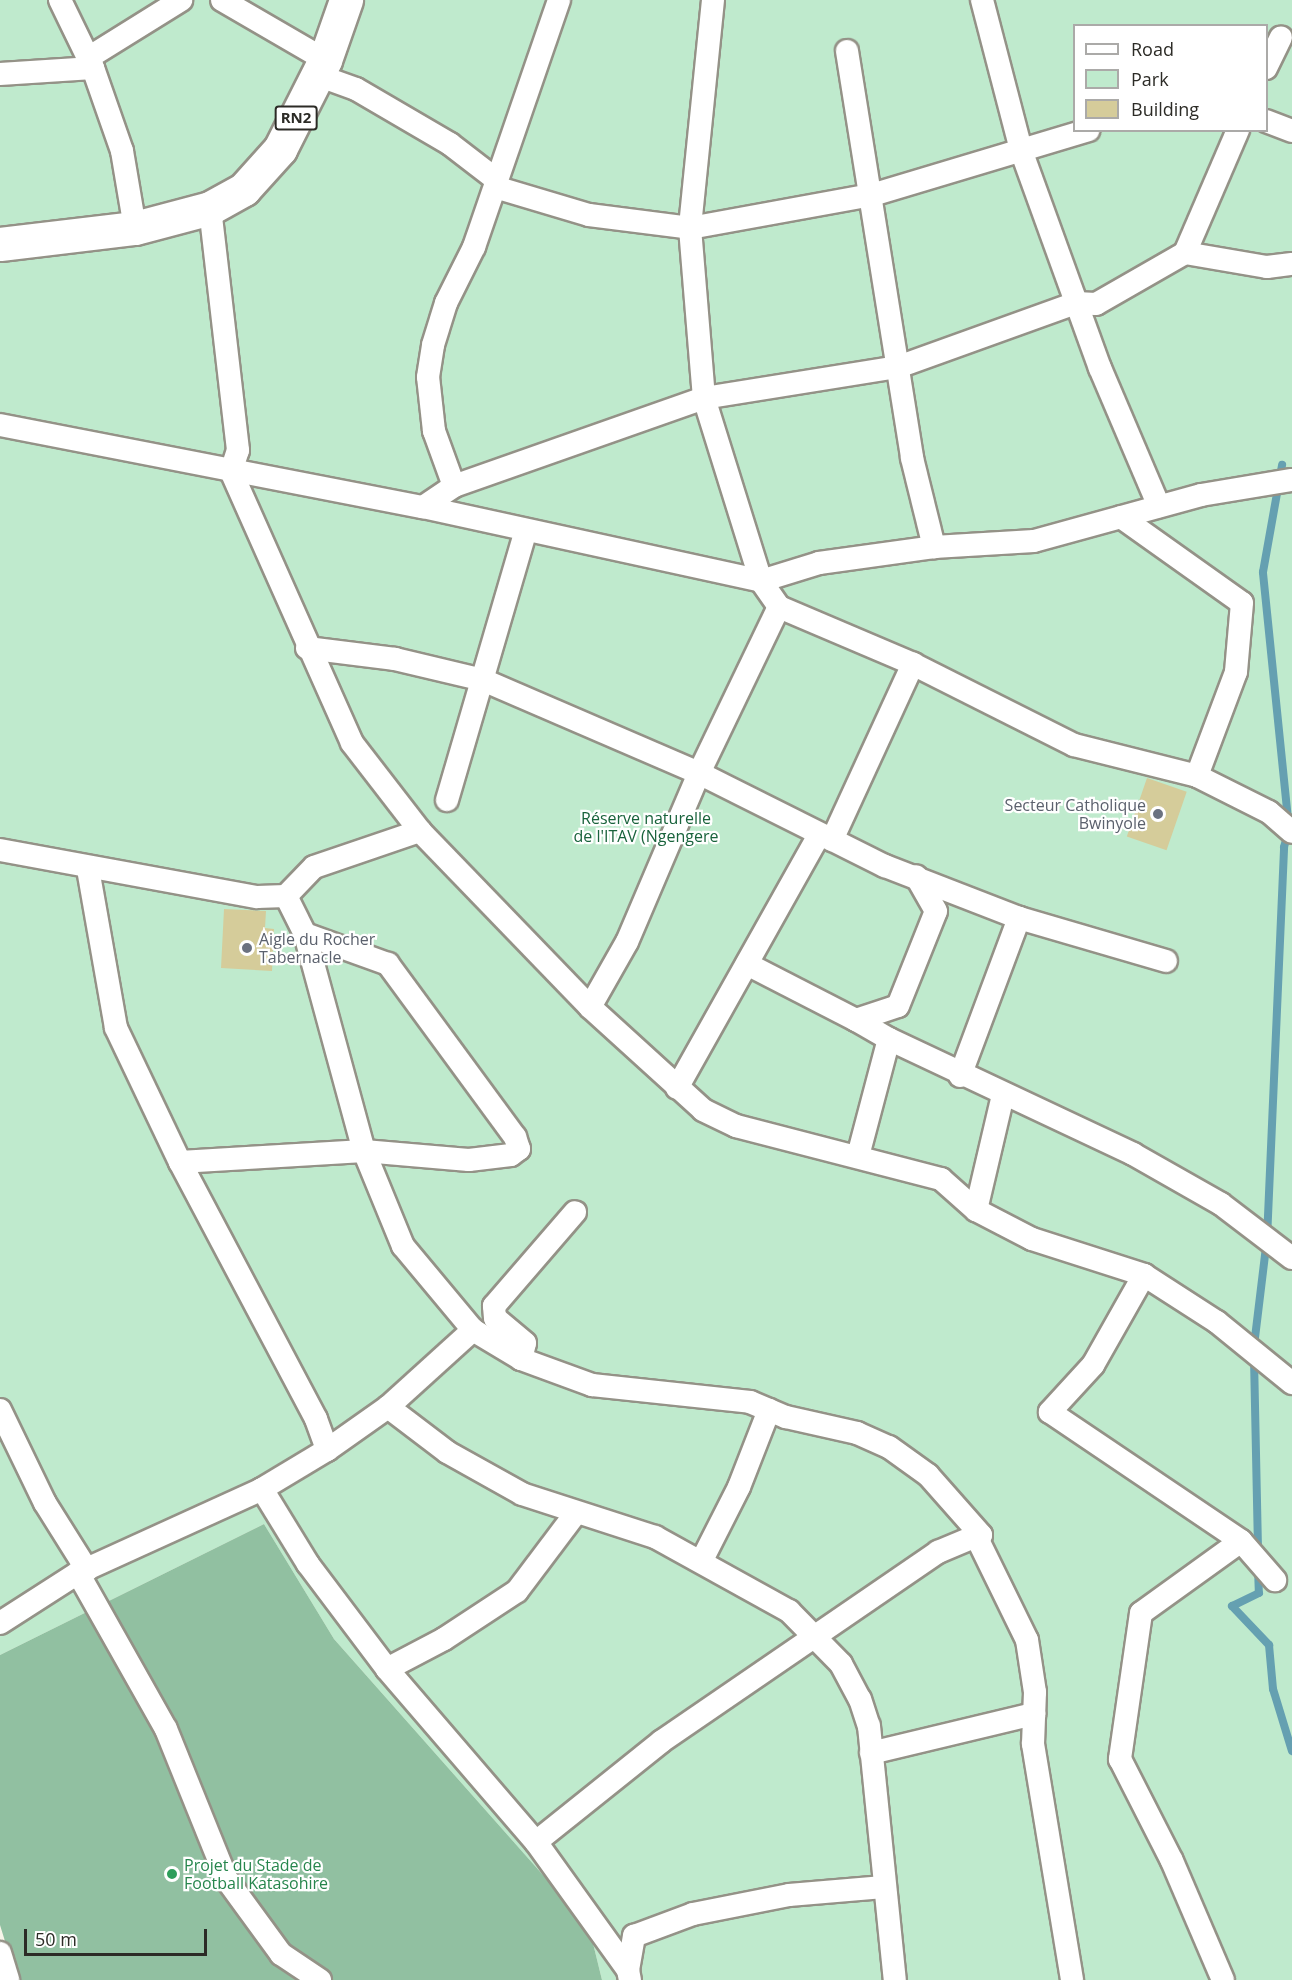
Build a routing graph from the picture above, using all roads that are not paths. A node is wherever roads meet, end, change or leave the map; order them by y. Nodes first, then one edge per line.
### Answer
1 (60, 0) edge
2 (180, 0) edge
3 (222, 0) edge
4 (346, 0) edge
5 (559, 0) edge
6 (713, 0) edge
7 (982, 0) edge
8 (1280, 36) edge
9 (847, 51) dead end
10 (90, 63) junction
11 (1268, 63) edge
12 (321, 67) junction
13 (0, 74) edge
14 (1268, 122) edge
15 (1292, 131) edge
16 (1081, 132) edge
17 (1237, 132) edge
18 (1021, 150) junction
19 (496, 183) junction
20 (872, 195) junction
21 (210, 208) junction
22 (135, 228) junction
23 (690, 228) junction
24 (0, 244) edge
25 (1185, 253) junction
26 (1292, 264) edge
27 (1076, 303) junction
28 (898, 367) junction
29 (704, 398) junction
30 (0, 425) edge
31 (231, 471) junction
32 (1289, 482) edge
33 (454, 486) junction
34 (1159, 506) junction
35 (423, 507) junction
36 (1121, 517) junction
37 (526, 530) junction
38 (934, 547) junction
39 (761, 581) junction
40 (779, 607) junction
41 (307, 648) junction
42 (913, 664) junction
43 (483, 680) junction
44 (699, 773) junction
45 (1197, 776) junction
46 (447, 800) dead end
47 (1284, 825) edge
48 (420, 831) junction
49 (825, 837) junction
50 (0, 850) edge
51 (88, 869) junction
52 (916, 876) junction
53 (286, 896) junction
54 (1019, 918) junction
55 (305, 934) junction
56 (1166, 961) dead end
57 (747, 964) junction
58 (590, 1007) junction
59 (856, 1020) junction
60 (889, 1040) junction
61 (960, 1076) junction
62 (677, 1088) junction
63 (1003, 1095) junction
64 (364, 1151) junction
65 (858, 1156) junction
66 (180, 1162) junction
67 (976, 1210) junction
68 (576, 1212) dead end
69 (1292, 1258) edge
70 (1144, 1275) junction
71 (473, 1330) junction
72 (521, 1359) junction
73 (1292, 1383) edge
74 (388, 1407) junction
75 (0, 1410) edge
76 (769, 1410) junction
77 (327, 1450) junction
78 (262, 1489) junction
79 (575, 1514) junction
80 (976, 1536) junction
81 (1241, 1541) junction
82 (702, 1560) junction
83 (83, 1571) junction
84 (1275, 1580) dead end
85 (0, 1623) edge
86 (815, 1638) junction
87 (387, 1669) junction
88 (1034, 1714) junction
89 (871, 1753) junction
90 (536, 1842) junction
91 (884, 1887) junction
92 (0, 1953) edge
93 (629, 1975) edge
94 (8, 1980) edge
95 (320, 1980) edge
96 (895, 1980) edge
97 (1072, 1980) edge
98 (1223, 1980) edge

1 - 10 street
2 - 10 street
3 - 12 street
4 - 12 highway, RN2
5 - 19 street
6 - 23 street
7 - 18 street
8 - 11 street
9 - 20 street
10 - 13 street
10 - 22 street
12 - 19 street
12 - 21 highway, RN2
14 - 15 street
16 - 18 street
17 - 25 street
18 - 20 street
18 - 27 street
19 - 23 street
19 - 33 street
20 - 23 street
20 - 28 street
21 - 22 highway, RN2
21 - 31 street
22 - 24 highway, RN2
23 - 29 street
25 - 26 street
25 - 27 street
27 - 28 street
27 - 34 street
28 - 29 street
28 - 38 street
29 - 33 street
29 - 39 street
30 - 31 street
31 - 35 street
31 - 41 street
32 - 34 street
33 - 35 street
34 - 36 street
35 - 37 street
36 - 38 street
36 - 45 street
37 - 39 street
37 - 43 street
38 - 39 street
39 - 40 street
40 - 42 street
40 - 44 street
41 - 43 street
41 - 48 street
42 - 45 street
42 - 49 street
43 - 44 street
43 - 46 street
44 - 49 street
44 - 58 street
45 - 47 street
48 - 53 street
48 - 58 street
49 - 52 street
49 - 57 street
50 - 51 street
51 - 53 street
51 - 66 street
52 - 54 street
52 - 59 street
53 - 55 street
54 - 56 street
54 - 61 street
55 - 64 street
55 - 64 street
57 - 59 street
57 - 62 street
58 - 62 street
59 - 60 street
60 - 61 street
60 - 65 street
61 - 63 street
62 - 65 street
63 - 67 street
63 - 69 street
64 - 66 street
64 - 71 street
65 - 67 street
66 - 77 street
67 - 70 street
68 - 72 street
70 - 73 street
70 - 81 street
71 - 72 street
71 - 74 street
72 - 76 street
74 - 77 street
74 - 79 street
75 - 83 street
76 - 80 street
76 - 82 street
77 - 78 street
78 - 83 street
78 - 87 street
79 - 82 street
79 - 87 street
80 - 86 street
80 - 88 street
81 - 84 street
81 - 98 street
82 - 86 street
83 - 85 street
83 - 95 street
86 - 89 street
86 - 90 street
87 - 90 street
88 - 89 street
88 - 97 street
89 - 91 street
90 - 93 street
91 - 93 street
91 - 96 street
92 - 94 street

